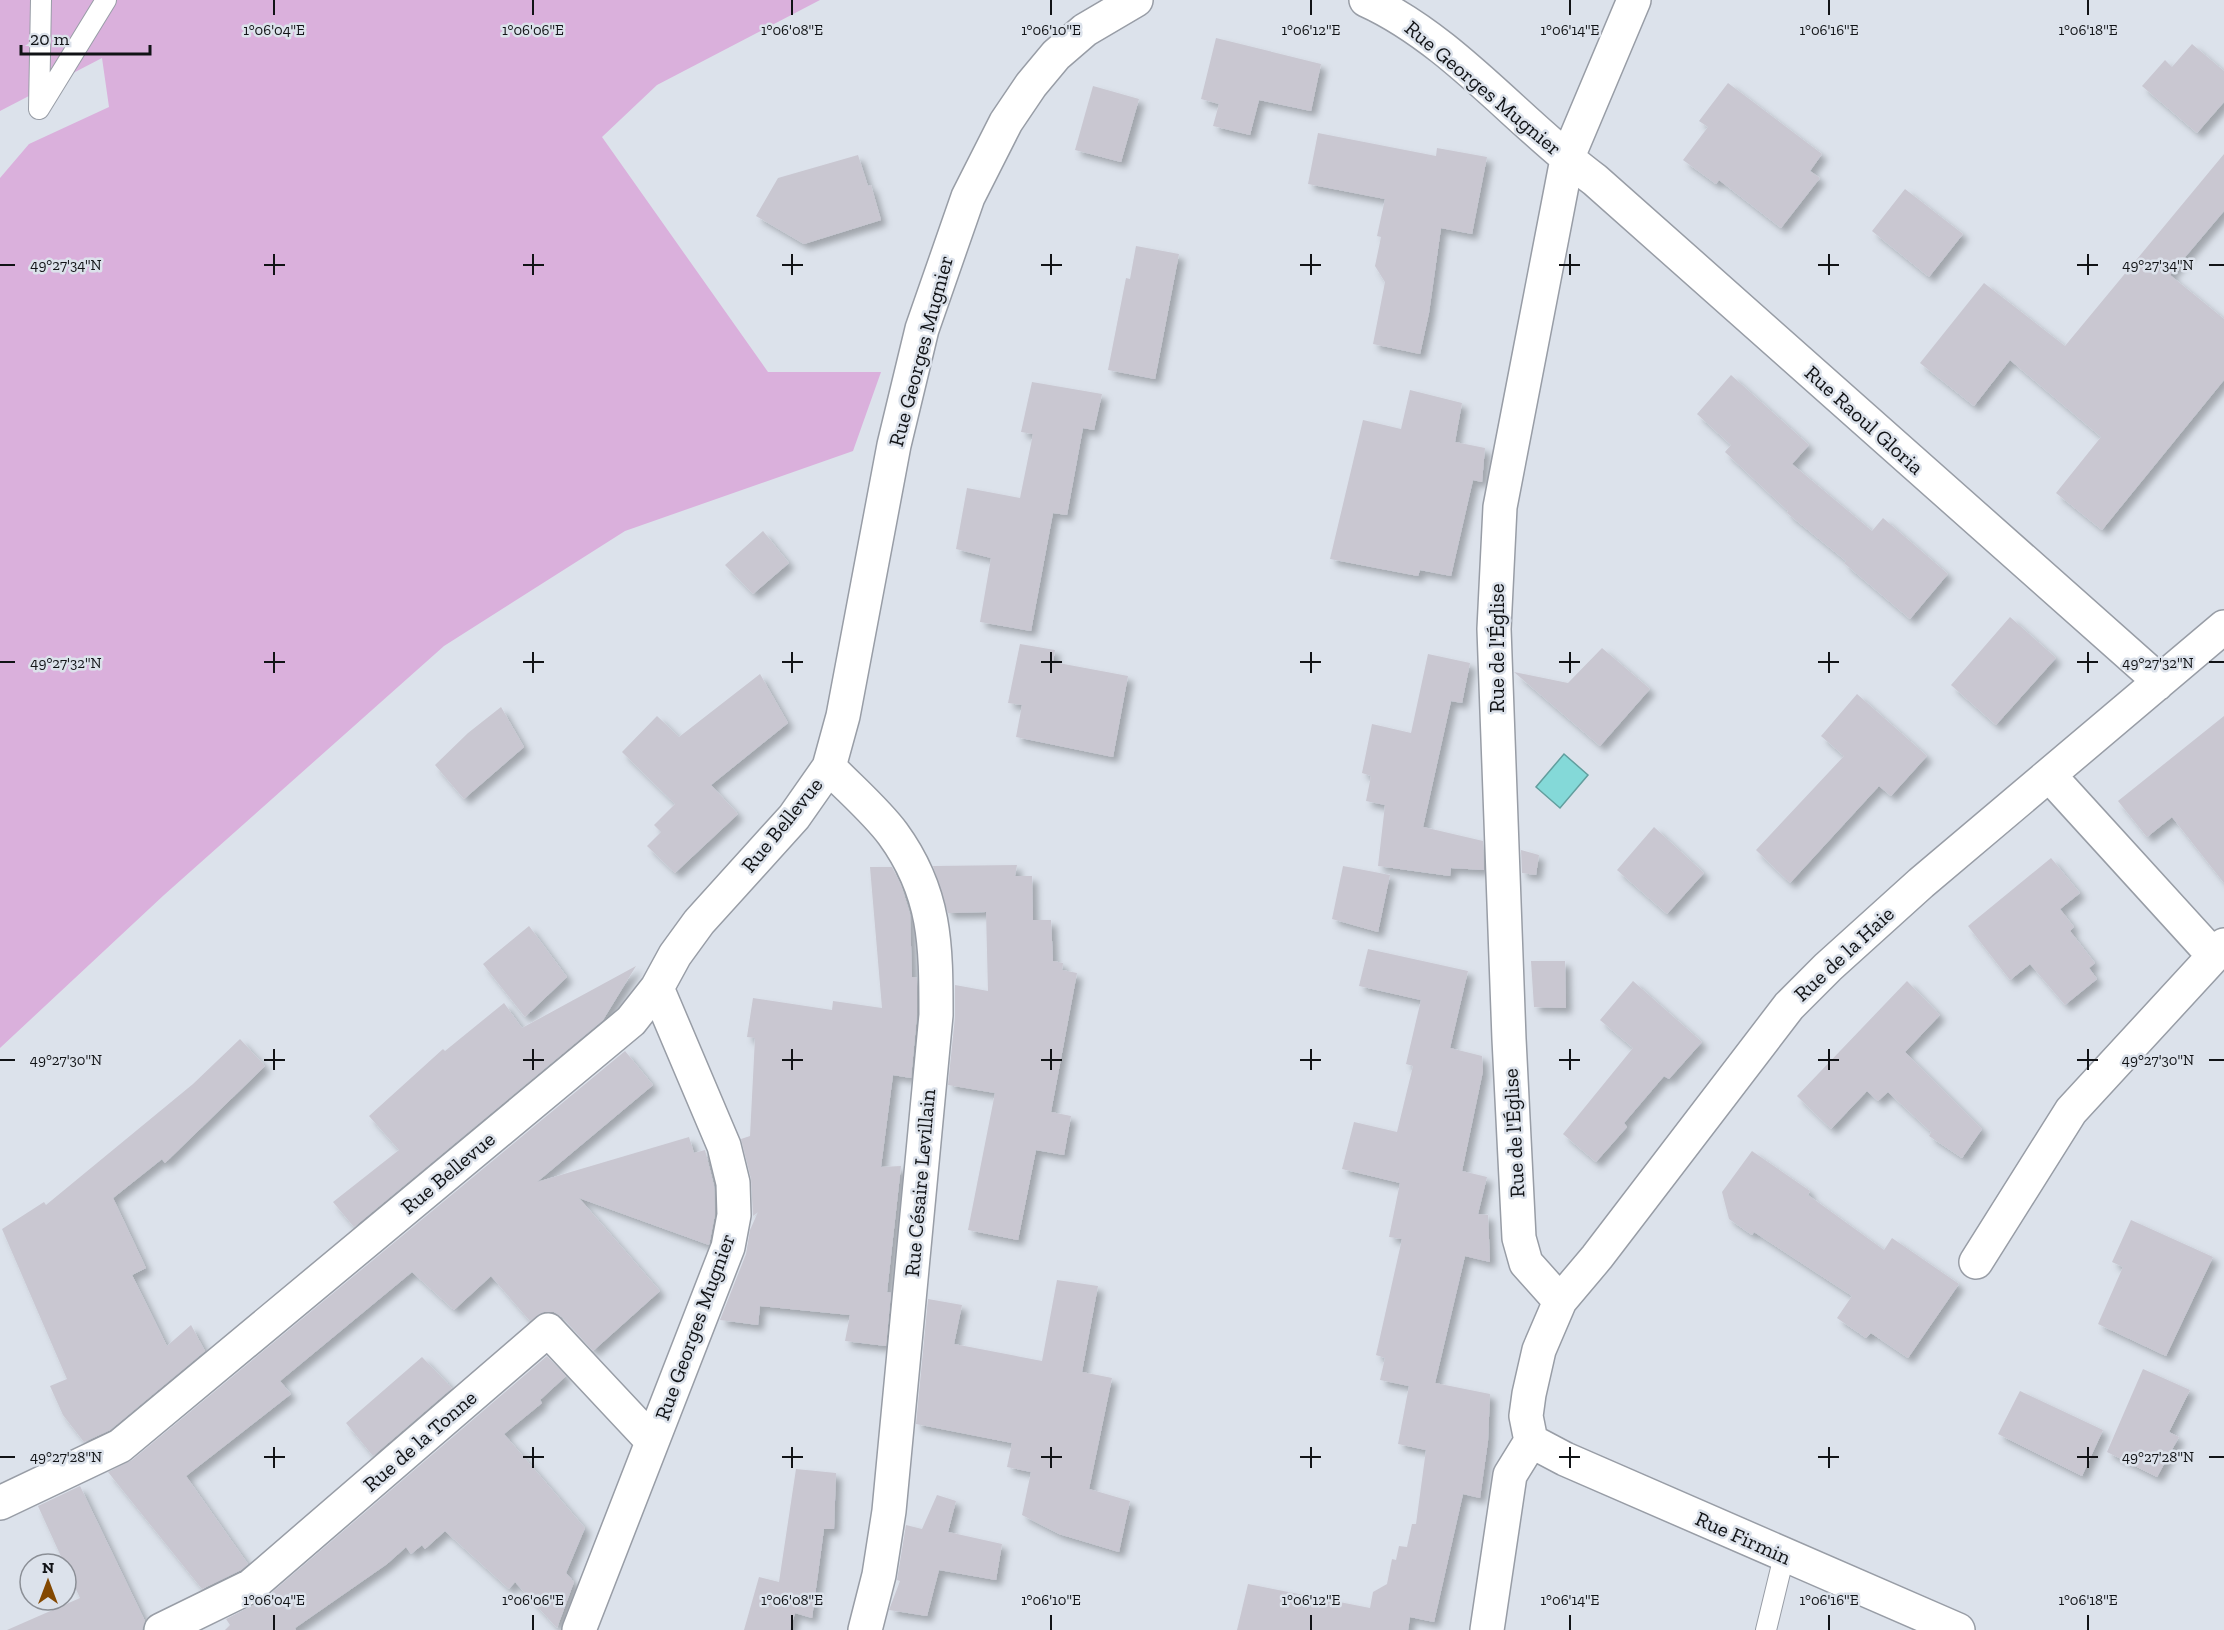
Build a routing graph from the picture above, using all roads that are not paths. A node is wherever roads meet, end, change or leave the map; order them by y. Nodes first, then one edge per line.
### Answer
1 (41, 0) edge
2 (106, 0) edge
3 (1136, 0) edge
4 (1366, 0) edge
5 (1634, 0) edge
6 (1567, 159) junction
7 (2224, 627) edge
8 (2157, 684) junction
9 (829, 767) junction
10 (2049, 775) junction
11 (2219, 950) edge
12 (657, 988) junction
13 (1976, 1263) dead end
14 (1560, 1301) junction
15 (652, 1441) junction
16 (1531, 1441) junction
17 (0, 1503) edge
18 (1784, 1556) junction
19 (161, 1630) edge
20 (579, 1630) edge
21 (865, 1630) edge
22 (1487, 1630) edge
23 (1766, 1630) edge
24 (1958, 1630) edge

1 - 2 lane
3 - 9 street, Rue Georges Mugnier
4 - 6 street, Rue Georges Mugnier
5 - 6 street, Rue de l'Église
6 - 8 street, Rue Raoul Gloria
6 - 14 street, Rue de l'Église
7 - 8 street, Rue de la Haie
8 - 10 street, Rue de la Haie
9 - 12 street, Rue Bellevue
9 - 21 street, Rue Césaire Levillain
10 - 11 street
10 - 14 street, Rue de la Haie
11 - 13 street
12 - 15 street, Rue Georges Mugnier
12 - 17 street, Rue Bellevue
14 - 16 street, Rue de la Haie
15 - 19 street, Rue de la Tonne
15 - 20 street, Rue Georges Mugnier
16 - 18 street, Rue Firmin
16 - 22 street
18 - 23 lane
18 - 24 street, Rue Firmin

